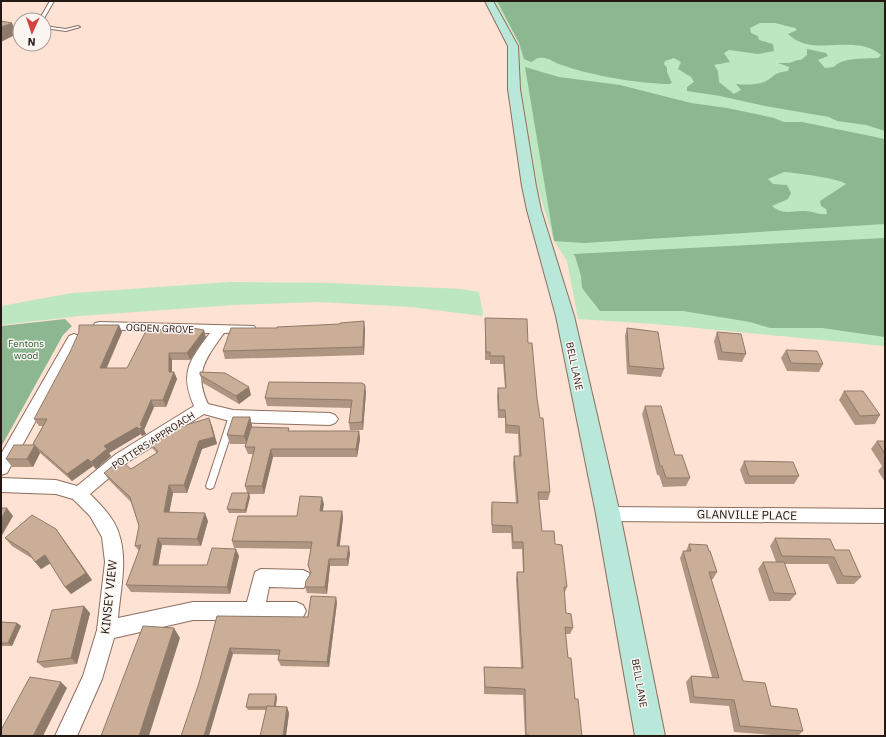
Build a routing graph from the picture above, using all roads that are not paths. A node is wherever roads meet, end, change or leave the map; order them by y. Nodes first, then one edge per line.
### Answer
1 (52, 1) edge
2 (489, 1) edge
3 (46, 12) edge
4 (78, 27) dead end
5 (52, 28) edge
6 (12, 29) edge
7 (1, 30) edge
8 (100, 326) edge
9 (220, 329) junction
10 (266, 329) edge
11 (74, 339) edge
12 (202, 408) junction
13 (232, 416) junction
14 (330, 419) dead end
15 (1, 468) edge
16 (1, 485) edge
17 (210, 486) dead end
18 (79, 494) junction
19 (608, 514) junction
20 (885, 516) edge
21 (304, 579) dead end
22 (255, 610) junction
23 (296, 611) dead end
24 (108, 630) junction
25 (66, 736) edge
26 (650, 736) edge

1 - 3 lane
2 - 19 street, BELL LANE
4 - 5 lane
6 - 7 lane
8 - 9 street, OGDEN GROVE
9 - 10 street, OGDEN GROVE
9 - 12 street
11 - 15 street
12 - 13 street, POTTERS APPROACH
12 - 18 street, POTTERS APPROACH
13 - 14 street, POTTERS APPROACH
13 - 17 lane
16 - 18 street, KINSEY VIEW
18 - 24 street, KINSEY VIEW
19 - 20 street, GLANVILLE PLACE
19 - 26 street, BELL LANE
21 - 22 street
22 - 23 street
22 - 24 street
24 - 25 street, KINSEY VIEW

